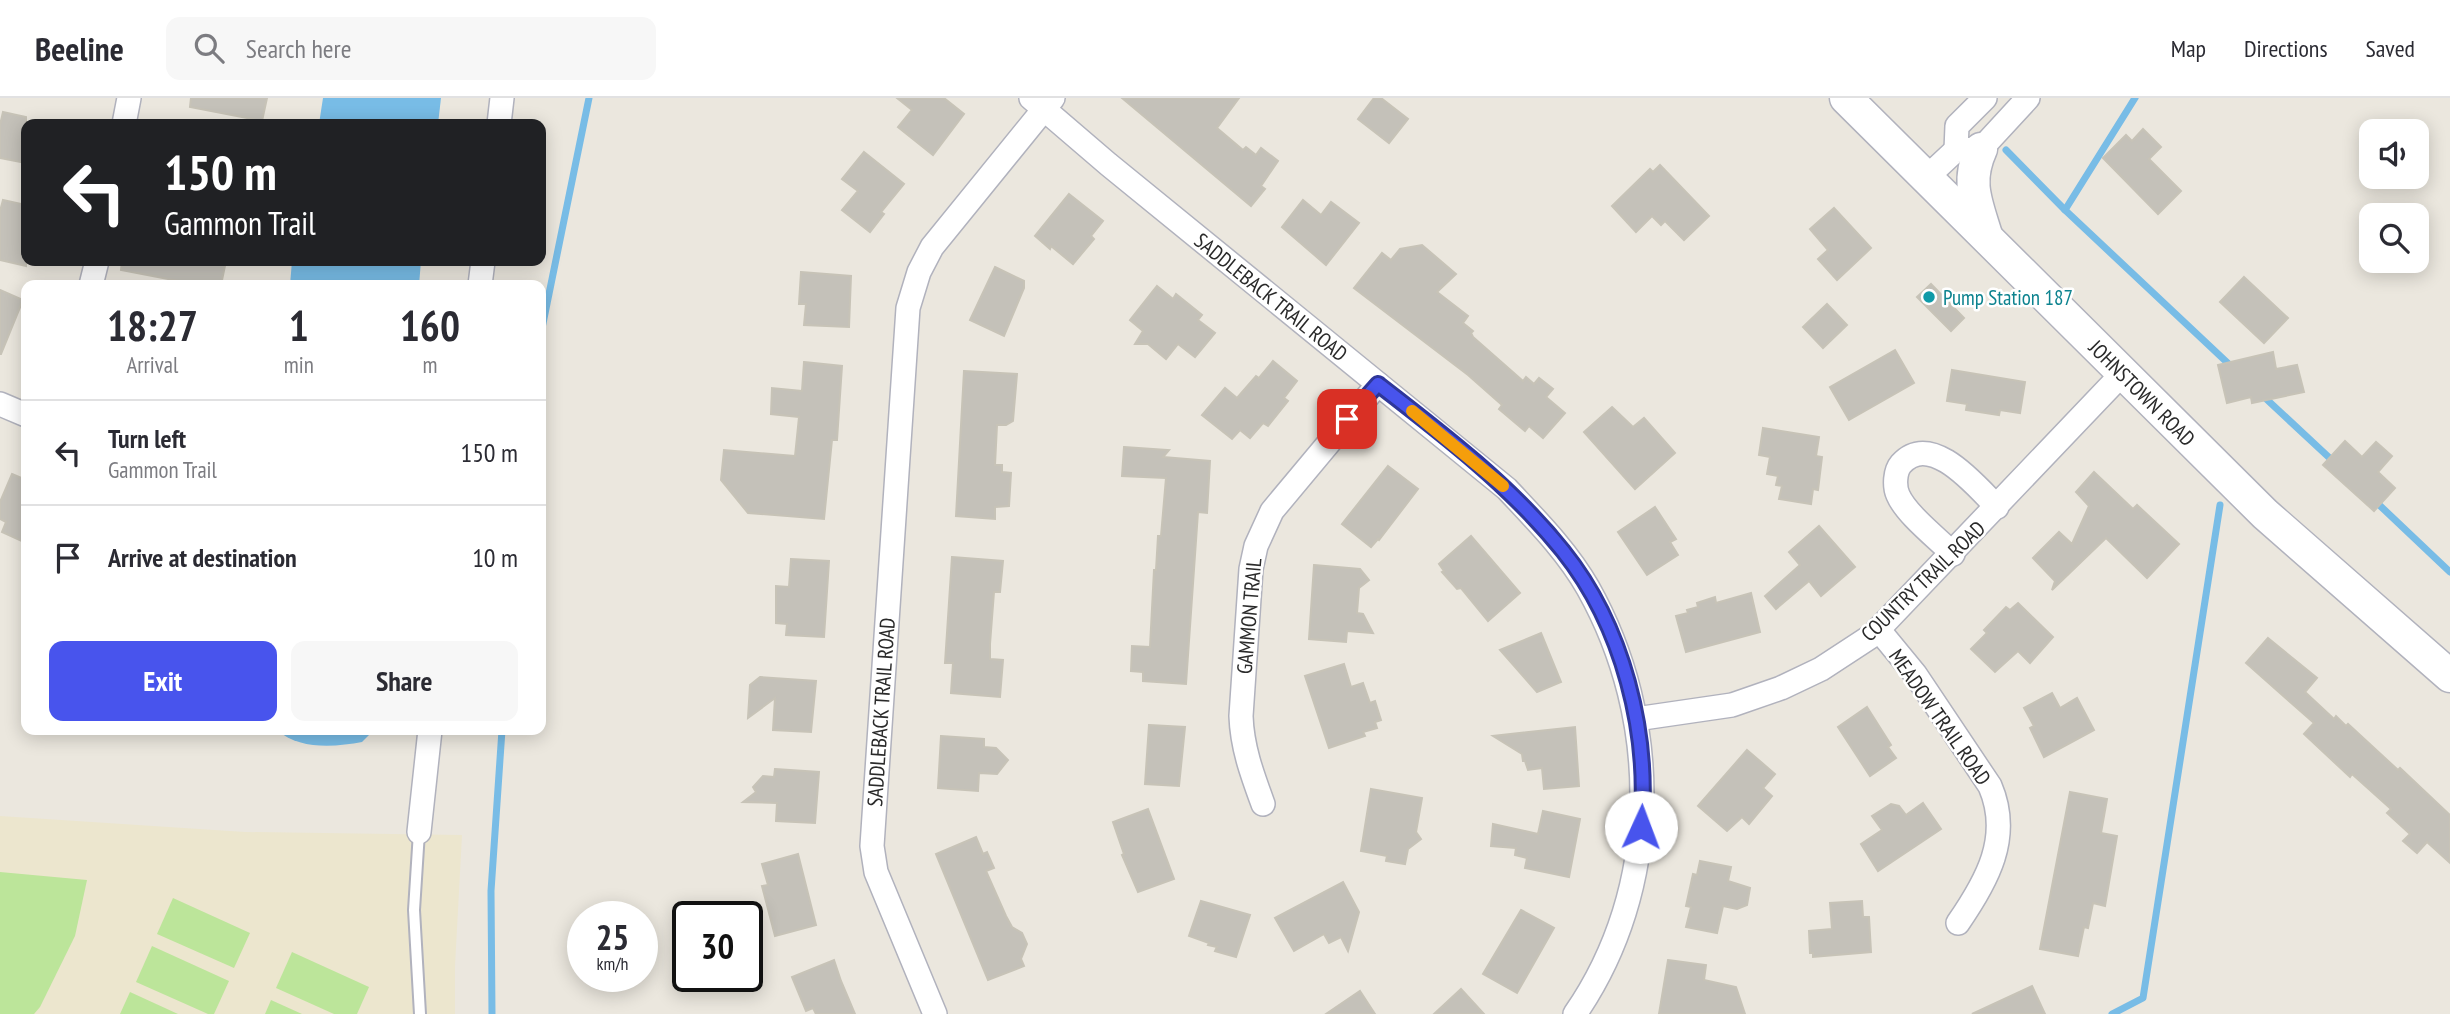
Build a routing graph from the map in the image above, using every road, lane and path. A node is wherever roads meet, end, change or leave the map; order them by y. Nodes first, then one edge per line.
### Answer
1 (129, 98) edge
2 (502, 98) edge
3 (1846, 98) edge
4 (1985, 98) edge
5 (2028, 98) edge
6 (1043, 101) edge
7 (125, 119) edge
8 (500, 119) edge
9 (1968, 150) junction
10 (1926, 178) junction
11 (1988, 240) junction
12 (2122, 374) junction
13 (1378, 384) junction
14 (0, 404) edge
15 (21, 413) edge
16 (1997, 507) junction
17 (1952, 554) junction
18 (1878, 629) junction
19 (2450, 676) edge
20 (1636, 719) junction
21 (429, 735) edge
22 (1263, 803) dead end
23 (419, 832) joint
24 (1958, 923) dead end
25 (420, 1014) edge
26 (935, 1014) edge
27 (1575, 1014) edge

1 - 7 street
2 - 8 street
3 - 10 main road, JOHNSTOWN ROAD
4 - 9 street
5 - 9 street
6 - 13 street, SADDLEBACK TRAIL ROAD
6 - 26 street, SADDLEBACK TRAIL ROAD
9 - 10 street
9 - 11 main road
10 - 11 main road, JOHNSTOWN ROAD
11 - 12 main road, JOHNSTOWN ROAD
12 - 16 street, COUNTRY TRAIL ROAD
12 - 19 main road, JOHNSTOWN ROAD
13 - 20 street, SADDLEBACK TRAIL ROAD
13 - 22 street, GAMMON TRAIL
14 - 15 street
16 - 17 street, COUNTRY TRAIL ROAD
16 - 17 street
17 - 18 street, COUNTRY TRAIL ROAD
18 - 20 street, COUNTRY TRAIL ROAD
18 - 24 street, MEADOW TRAIL ROAD
20 - 27 street, SADDLEBACK TRAIL ROAD
21 - 23 street
23 - 25 lane

